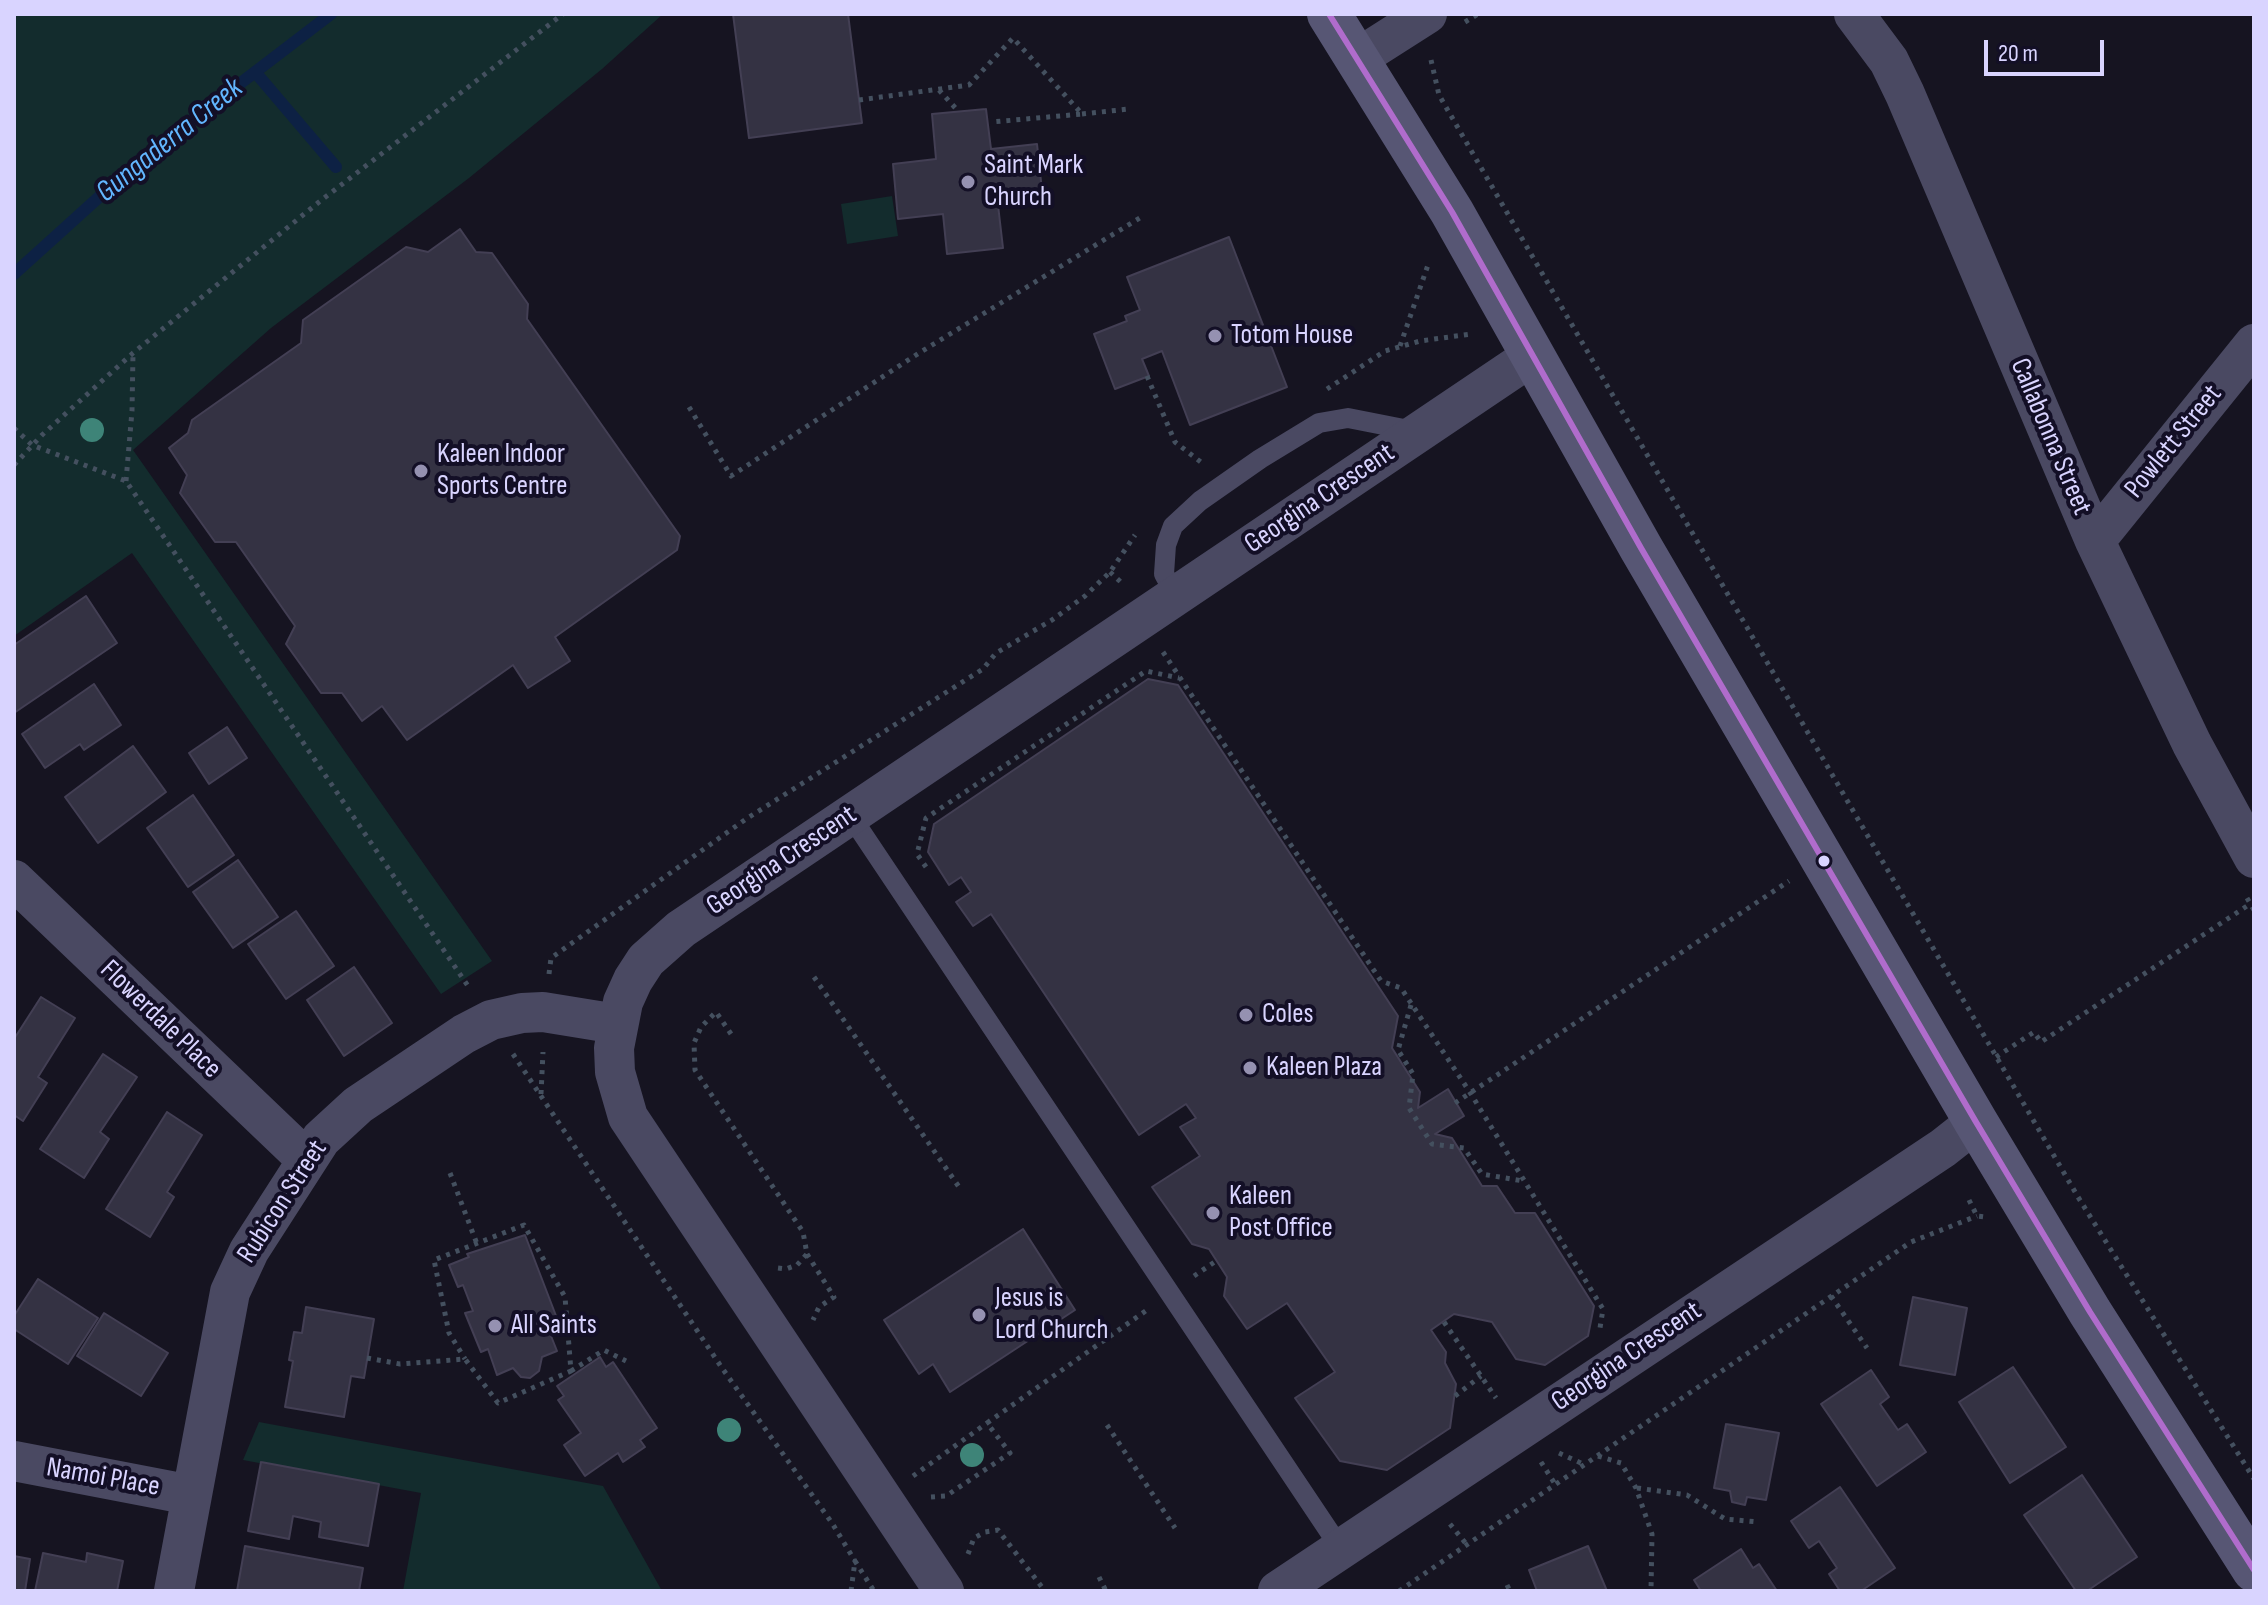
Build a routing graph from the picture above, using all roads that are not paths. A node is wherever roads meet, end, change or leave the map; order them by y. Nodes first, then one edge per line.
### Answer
1 (1329, 14) edge
2 (1427, 14) edge
3 (1872, 20) edge
4 (1358, 58) junction
5 (2254, 344) edge
6 (1532, 356) junction
7 (1420, 432) junction
8 (2095, 541) junction
9 (1176, 596) junction
10 (850, 815) junction
11 (2254, 858) edge
12 (14, 880) edge
13 (617, 1024) junction
14 (1976, 1122) junction
15 (306, 1159) junction
16 (14, 1461) edge
17 (191, 1495) junction
18 (1341, 1549) junction
19 (2254, 1570) edge
20 (943, 1589) edge
21 (174, 1591) edge
22 (1278, 1591) edge

1 - 4 street
2 - 4 street
3 - 8 street, Callabonna Street
4 - 6 street
5 - 8 street, Powlett Street
6 - 7 street, Georgina Crescent
6 - 14 street
7 - 9 street, Georgina Crescent
7 - 9 lane
8 - 11 street, Callabonna Street
9 - 10 street, Georgina Crescent
10 - 13 street, Georgina Crescent
10 - 18 lane
12 - 15 street, Flowerdale Place
13 - 15 street, Rubicon Street
13 - 20 street, Georgina Crescent
14 - 18 street, Georgina Crescent
14 - 19 street
15 - 17 street, Rubicon Street
16 - 17 street, Namoi Place
17 - 21 street, Rubicon Street
18 - 22 street, Georgina Crescent

